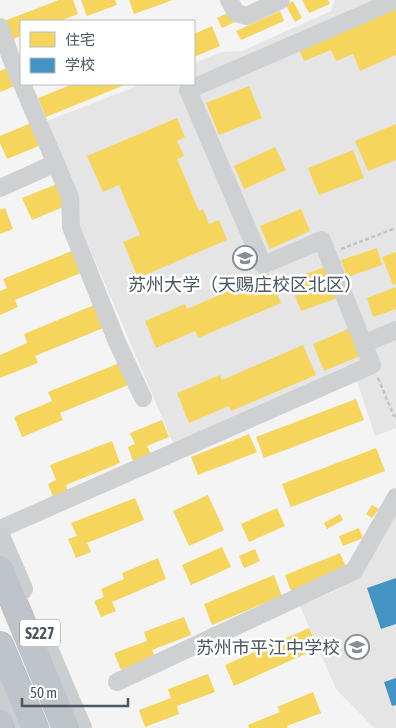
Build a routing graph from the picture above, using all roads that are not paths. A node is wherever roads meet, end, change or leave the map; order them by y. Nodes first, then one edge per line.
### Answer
1 (229, 0) edge
2 (281, 0) edge
3 (396, 0) edge
4 (0, 27) edge
5 (20, 78) edge
6 (23, 85) edge
7 (56, 163) junction
8 (0, 188) edge
9 (396, 330) edge
10 (364, 344) junction
11 (143, 398) dead end
12 (396, 498) edge
13 (0, 529) edge
14 (0, 538) edge
15 (0, 569) edge
16 (0, 645) edge
17 (0, 682) edge
18 (117, 682) dead end
19 (0, 722) edge
20 (2, 728) edge
21 (19, 728) edge
22 (35, 728) edge
23 (66, 728) edge
24 (81, 728) edge

1 - 2 street
3 - 10 street
4 - 5 street
6 - 7 street
7 - 8 street
7 - 11 street
9 - 10 street
10 - 13 street
12 - 18 street
14 - 24 main road, S227
15 - 23 highway
16 - 22 highway
17 - 21 main road
19 - 20 highway

